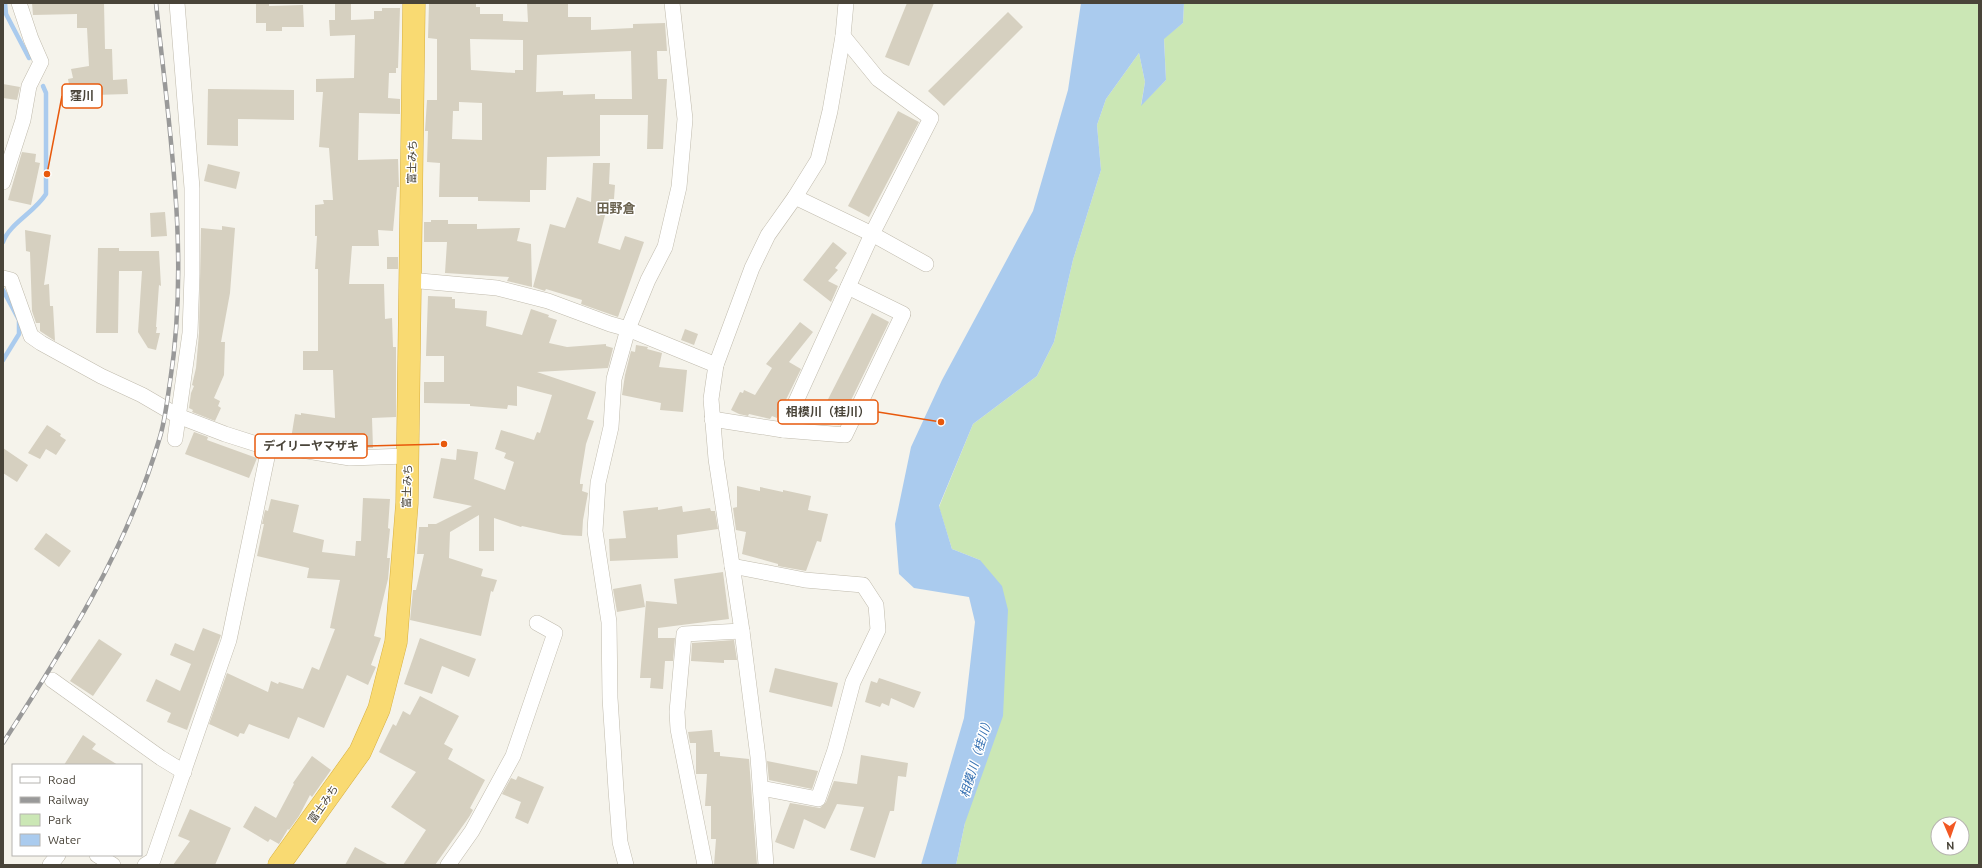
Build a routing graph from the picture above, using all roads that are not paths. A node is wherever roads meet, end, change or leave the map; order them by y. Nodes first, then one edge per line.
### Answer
1 (19, 3) edge
2 (177, 3) edge
3 (414, 3) edge
4 (672, 3) edge
5 (846, 3) edge
6 (843, 36) junction
7 (3, 182) edge
8 (796, 197) junction
9 (872, 234) junction
10 (926, 264) dead end
11 (4, 278) edge
12 (409, 280) junction
13 (848, 287) junction
14 (628, 329) junction
15 (716, 365) junction
16 (178, 416) junction
17 (712, 419) junction
18 (783, 430) junction
19 (174, 439) dead end
20 (269, 448) junction
21 (407, 456) junction
22 (732, 566) junction
23 (537, 623) dead end
24 (742, 631) junction
25 (52, 680) dead end
26 (184, 772) junction
27 (760, 788) junction
28 (57, 856) edge
29 (99, 856) edge
30 (50, 865) edge
31 (113, 865) edge
32 (145, 865) edge
33 (279, 865) edge
34 (448, 865) edge
35 (626, 865) edge
36 (705, 865) edge
37 (766, 865) edge

1 - 7 street
2 - 16 street
3 - 12 highway, 富士みち
4 - 14 street
5 - 6 street
6 - 8 street
6 - 9 street
8 - 9 street
8 - 15 street
9 - 10 street
9 - 13 street
11 - 16 street
12 - 14 street
12 - 21 highway, 富士みち
13 - 18 street
13 - 18 street
14 - 15 street
14 - 35 street
15 - 17 street
16 - 19 street
16 - 20 street
17 - 18 street
17 - 22 street
20 - 21 street
20 - 26 street
21 - 33 highway, 富士みち
22 - 24 street
22 - 27 street
23 - 34 street
24 - 27 street
24 - 36 street
25 - 26 street
26 - 32 street
27 - 37 street
28 - 30 street
29 - 31 street

